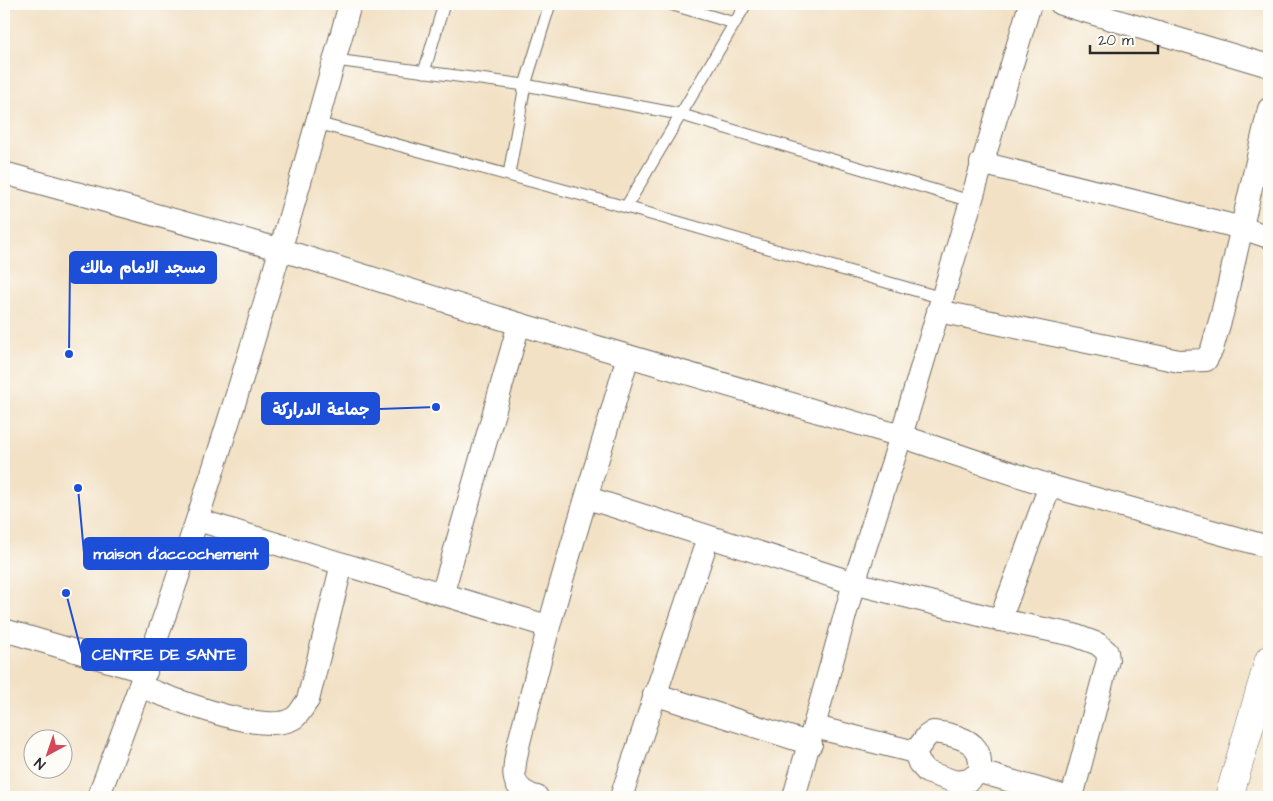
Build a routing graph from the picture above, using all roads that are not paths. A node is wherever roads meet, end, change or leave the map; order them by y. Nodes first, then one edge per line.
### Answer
1 (350, 4) edge
2 (444, 4) edge
3 (550, 4) edge
4 (670, 4) edge
5 (746, 4) edge
6 (1030, 4) edge
7 (1061, 4) edge
8 (734, 23) junction
9 (334, 60) junction
10 (1269, 66) edge
11 (424, 72) junction
12 (525, 85) junction
13 (1269, 109) edge
14 (679, 114) junction
15 (317, 123) junction
16 (981, 163) junction
17 (4, 173) edge
18 (509, 174) junction
19 (970, 200) junction
20 (626, 207) junction
21 (1242, 228) junction
22 (1269, 237) edge
23 (282, 250) junction
24 (940, 304) junction
25 (518, 324) junction
26 (628, 356) junction
27 (901, 436) junction
28 (1050, 486) junction
29 (588, 498) junction
30 (198, 520) junction
31 (708, 538) junction
32 (1269, 547) edge
33 (342, 564) junction
34 (854, 583) junction
35 (442, 592) junction
36 (1000, 620) junction
37 (547, 626) junction
38 (4, 630) edge
39 (1269, 660) edge
40 (143, 680) junction
41 (654, 694) junction
42 (813, 736) junction
43 (915, 752) junction
44 (980, 772) junction
45 (98, 797) edge
46 (537, 797) edge
47 (621, 797) edge
48 (794, 797) edge
49 (1066, 797) edge
50 (1072, 797) edge
51 (1228, 797) edge

1 - 9 street
2 - 11 lane
3 - 12 lane
4 - 8 lane
5 - 8 lane
6 - 16 street
7 - 10 street
8 - 14 lane
9 - 11 lane
9 - 15 street
11 - 12 lane
12 - 14 lane
12 - 18 lane
13 - 21 street
14 - 19 lane
14 - 20 lane
15 - 18 lane
15 - 23 street
16 - 19 street
16 - 21 street
17 - 23 street
18 - 20 lane
19 - 24 street
20 - 24 lane
21 - 22 street
21 - 24 street
23 - 25 street
23 - 30 street
24 - 27 street
25 - 26 street
25 - 35 street
26 - 27 street
26 - 29 street
27 - 28 street
27 - 34 street
28 - 32 street
28 - 36 street
29 - 31 street
29 - 37 street
30 - 33 street
30 - 40 street
31 - 34 street
31 - 41 street
33 - 35 street
33 - 40 street
34 - 36 street
34 - 42 street
35 - 37 street
36 - 50 street
37 - 46 street
38 - 40 street
39 - 51 street
40 - 45 street
41 - 42 street
41 - 47 street
42 - 43 street
42 - 48 street
43 - 44 street
43 - 44 street
44 - 49 street

